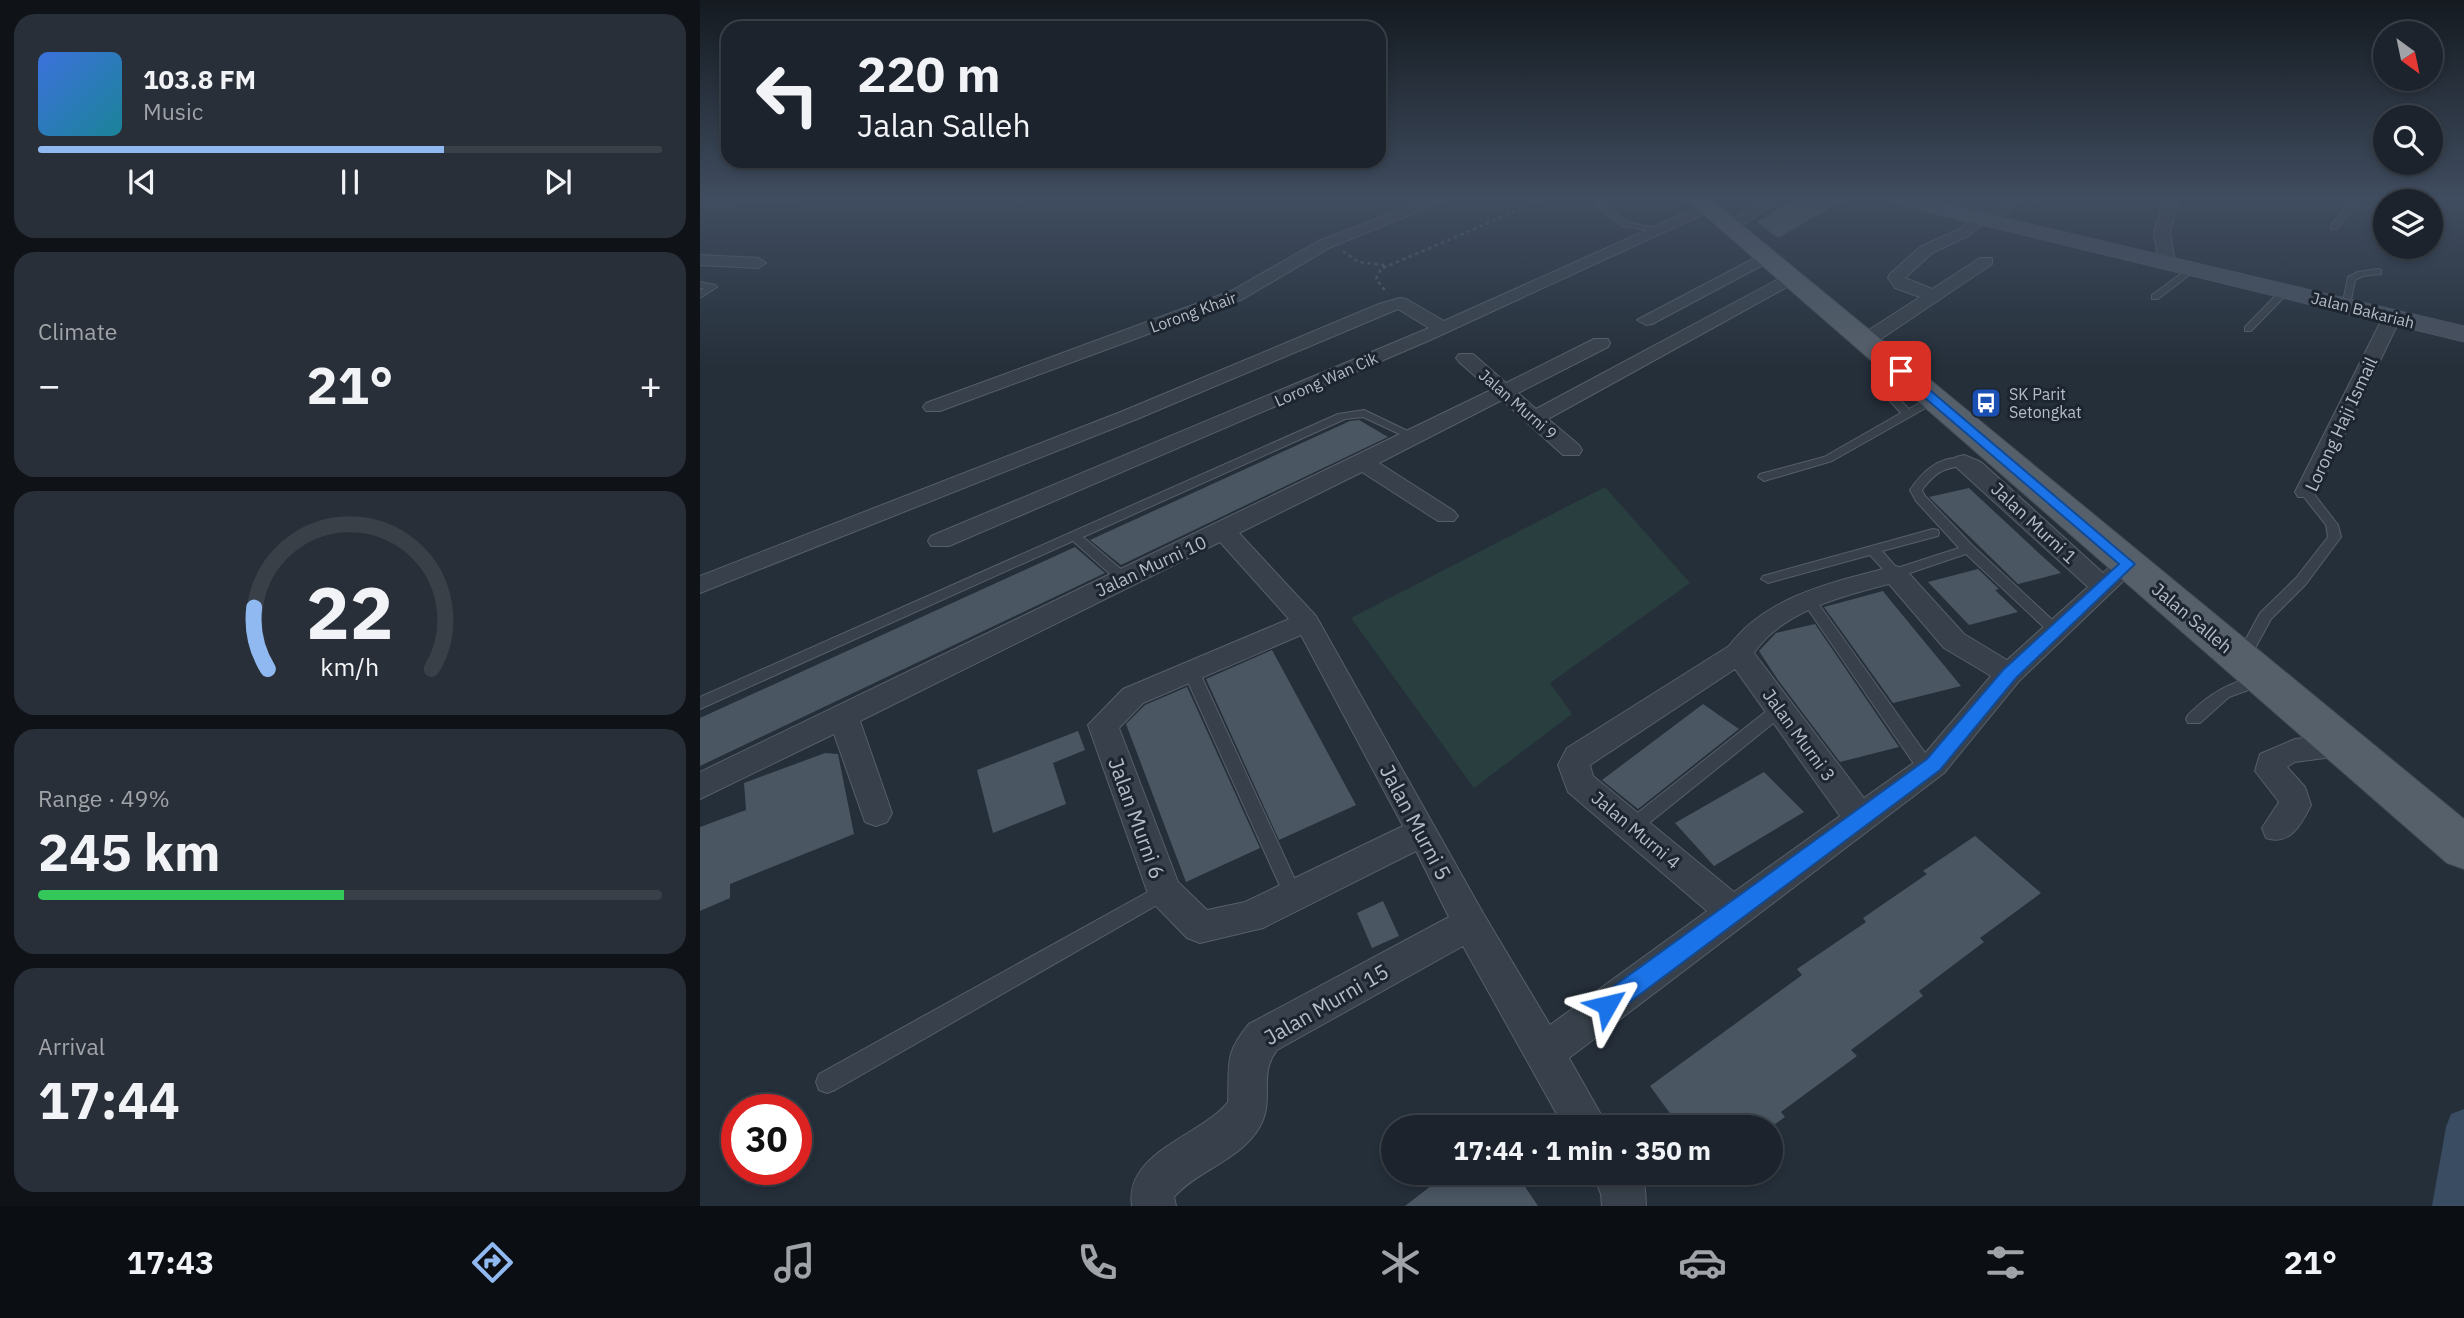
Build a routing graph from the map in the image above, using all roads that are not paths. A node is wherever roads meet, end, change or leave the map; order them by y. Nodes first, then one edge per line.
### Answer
1 (1309, 254) edge
2 (1606, 254) edge
3 (1764, 254) edge
4 (1921, 254) edge
5 (2129, 254) edge
6 (2165, 254) edge
7 (700, 260) edge
8 (1986, 261) dead end
9 (758, 263) dead end
10 (2166, 263) junction
11 (1778, 267) junction
12 (2193, 269) junction
13 (2378, 272) dead end
14 (700, 285) edge
15 (2285, 291) junction
16 (700, 295) edge
17 (1936, 296) junction
18 (2155, 297) dead end
19 (2345, 305) junction
20 (2392, 317) junction
21 (1646, 320) dead end
22 (1441, 327) junction
23 (2248, 329) dead end
24 (2464, 334) edge
25 (1865, 341) junction
26 (1601, 343) dead end
27 (1466, 358) dead end
28 (1504, 391) junction
29 (1920, 400) junction
30 (933, 407) dead end
31 (1535, 418) junction
32 (1412, 436) junction
33 (1571, 450) dead end
34 (1361, 461) junction
35 (1964, 462) joint
36 (1764, 477) dead end
37 (2306, 492) joint
38 (1446, 516) dead end
39 (1224, 532) junction
40 (1933, 533) dead end
41 (1076, 537) junction
42 (940, 541) dead end
43 (1968, 549) junction
44 (1873, 550) junction
45 (1895, 574) junction
46 (2115, 575) junction
47 (1123, 578) junction
48 (1768, 579) dead end
49 (700, 585) edge
50 (1810, 602) junction
51 (1307, 622) junction
52 (2056, 631) junction
53 (1739, 653) junction
54 (2253, 669) junction
55 (1191, 671) junction
56 (2010, 674) junction
57 (700, 704) edge
58 (1780, 709) junction
59 (843, 716) junction
60 (2194, 719) dead end
61 (2343, 746) junction
62 (1927, 769) junction
63 (700, 786) edge
64 (876, 813) dead end
65 (1860, 818) junction
66 (1632, 827) junction
67 (2278, 828) dead end
68 (1423, 832) junction
69 (2464, 848) edge
70 (1164, 891) junction
71 (1294, 897) junction
72 (1732, 911) junction
73 (1469, 924) junction
74 (1545, 1052) junction
75 (827, 1082) dead end
76 (1580, 1115) edge
77 (1620, 1185) edge
78 (1154, 1206) edge
79 (1624, 1206) edge

1 - 30 street, Lorong Khair
2 - 22 street, Lorong Wan Cik
3 - 11 main road, Jalan Salleh
4 - 17 street
5 - 10 main road, Jalan Bakariah
6 - 10 street
7 - 9 street
8 - 17 street
10 - 12 main road, Jalan Bakariah
11 - 21 street
11 - 25 main road, Jalan Salleh
11 - 31 street
12 - 15 main road, Jalan Bakariah
12 - 18 lane
13 - 19 lane
14 - 16 lane
15 - 19 main road, Jalan Bakariah
15 - 23 lane
17 - 25 street
19 - 20 main road, Jalan Bakariah
20 - 24 main road, Jalan Bakariah
20 - 37 street, Lorong Haji Ismail
22 - 42 street, Lorong Wan Cik
22 - 49 street
25 - 29 main road, Jalan Salleh
26 - 28 street, Jalan Murni 10
27 - 28 street, Jalan Murni 9
28 - 31 street, Jalan Murni 9
28 - 32 street, Jalan Murni 10
29 - 36 lane
29 - 46 main road, Jalan Salleh
31 - 33 street, Jalan Murni 9
32 - 34 street, Jalan Murni 10
32 - 41 lane
34 - 38 street
34 - 39 street, Jalan Murni 10
35 - 43 lane
35 - 46 street, Jalan Murni 1
37 - 54 lane, Lorong Haji Ismail
39 - 47 street, Jalan Murni 10
39 - 51 street, Jalan Murni 5
40 - 44 lane
41 - 47 lane
41 - 57 lane
43 - 45 lane
43 - 52 lane
44 - 45 lane
44 - 48 lane
45 - 50 street
45 - 56 street
46 - 52 street
46 - 54 main road, Jalan Salleh
47 - 59 street, Jalan Murni 10
50 - 53 street
50 - 62 lane
51 - 55 street, Jalan Murni 6
51 - 68 street, Jalan Murni 5
52 - 56 street
53 - 58 street, Jalan Murni 3
53 - 66 street, Jalan Murni 4
54 - 60 lane
54 - 61 main road, Jalan Salleh
55 - 70 street, Jalan Murni 6
55 - 71 lane
56 - 62 street
58 - 65 street, Jalan Murni 3
58 - 66 lane
59 - 63 street, Jalan Murni 10
59 - 64 street
61 - 67 street
61 - 69 main road, Jalan Salleh
62 - 65 street
65 - 72 street
66 - 72 street, Jalan Murni 4
68 - 71 street, Jalan Murni 6
68 - 73 street, Jalan Murni 5
70 - 71 street, Jalan Murni 6
70 - 75 lane
72 - 74 street
73 - 74 street, Jalan Murni 5
73 - 78 street, Jalan Murni 15
74 - 76 street, Jalan Murni 5
77 - 79 street

